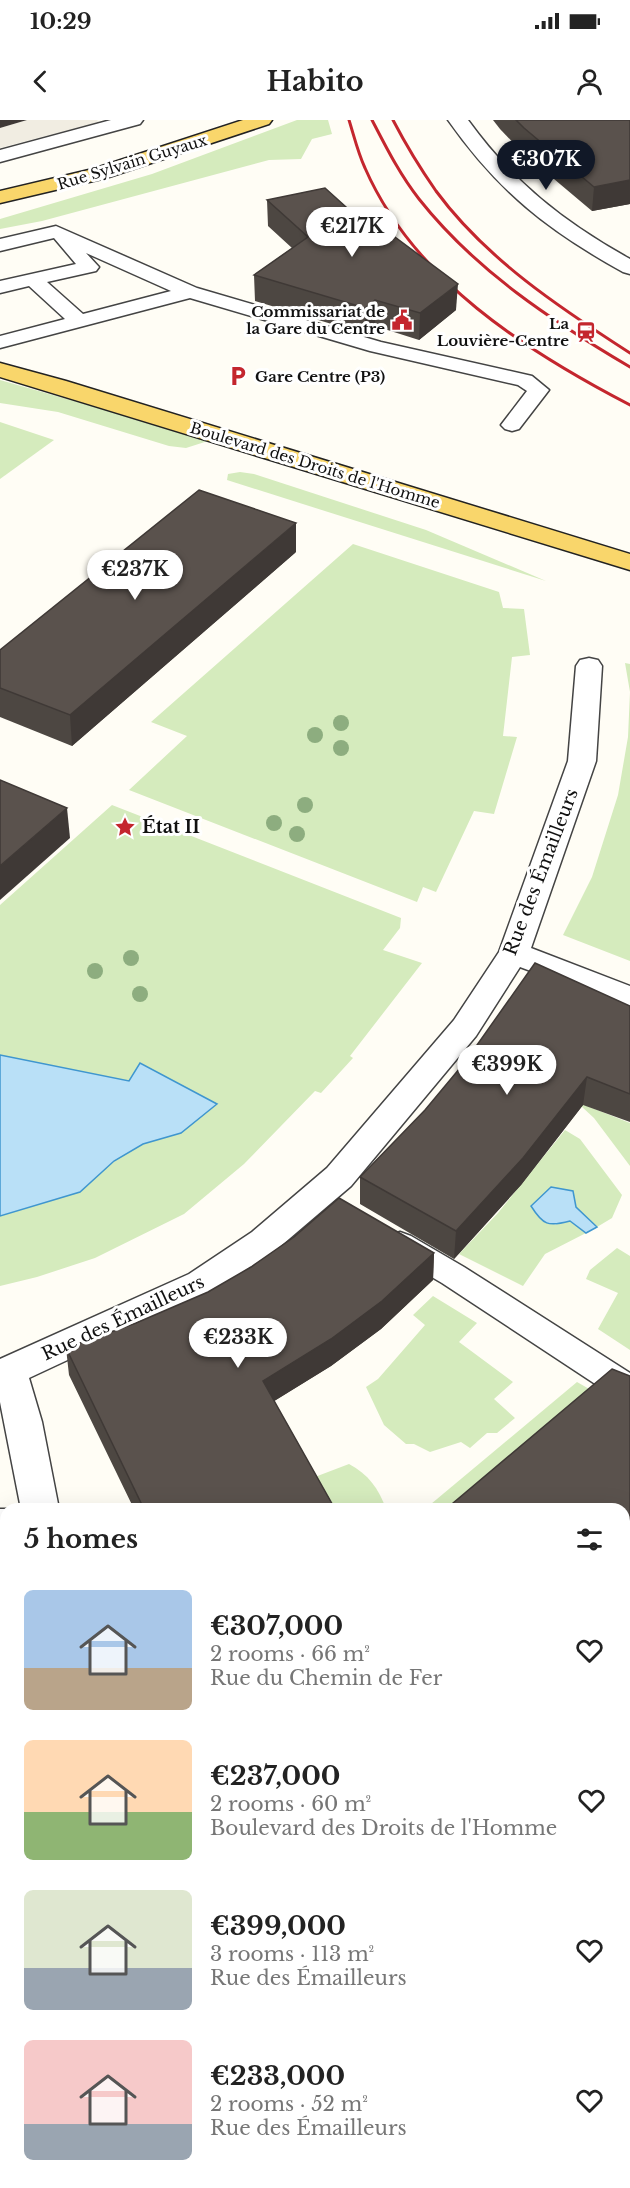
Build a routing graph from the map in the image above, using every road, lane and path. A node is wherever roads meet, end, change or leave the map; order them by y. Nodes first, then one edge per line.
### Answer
1 (133, 120) edge
2 (261, 120) edge
3 (458, 120) edge
4 (0, 156) edge
5 (36, 190) junction
6 (0, 197) edge
7 (0, 206) edge
8 (56, 232) junction
9 (0, 245) edge
10 (630, 268) edge
11 (32, 279) junction
12 (0, 287) edge
13 (190, 292) junction
14 (79, 321) junction
15 (0, 342) edge
16 (0, 370) edge
17 (512, 425) dead end
18 (630, 562) edge
19 (589, 666) dead end
20 (513, 953) junction
21 (630, 998) edge
22 (377, 1231) edge
23 (630, 1390) edge
24 (39, 1503) edge

1 - 4 street
2 - 5 main road, Rue Sylvain Guyaux
3 - 10 street
5 - 6 main road, Rue Sylvain Guyaux
5 - 7 main road, Rue Sylvain Guyaux
8 - 9 lane
8 - 11 lane
8 - 13 lane
11 - 12 lane
11 - 14 lane
13 - 14 lane
13 - 17 lane
14 - 15 lane
16 - 18 main road, Boulevard des Droits de l'Homme
19 - 20 street, Rue des Émailleurs
20 - 21 street
20 - 24 street, Rue des Émailleurs
22 - 23 lane

